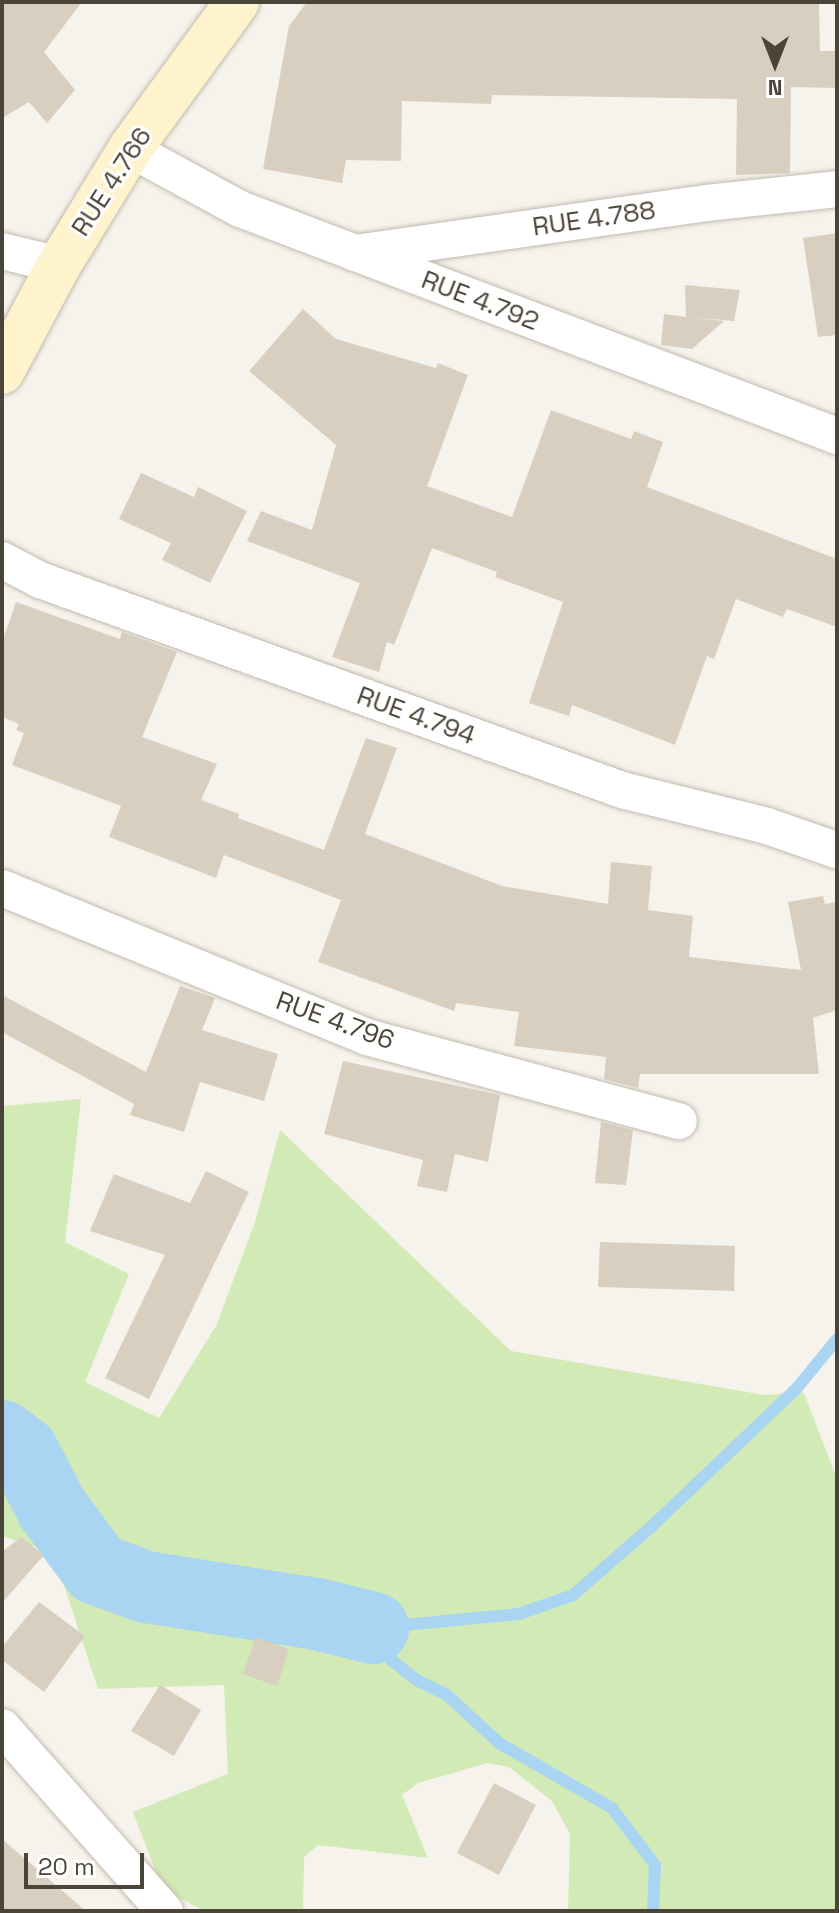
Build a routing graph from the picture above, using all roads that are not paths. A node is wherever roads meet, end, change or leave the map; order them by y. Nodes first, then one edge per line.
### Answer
1 (237, 2) edge
2 (130, 149) junction
3 (837, 189) edge
4 (2, 251) edge
5 (352, 253) junction
6 (59, 265) junction
7 (2, 372) edge
8 (837, 410) edge
9 (791, 417) junction
10 (837, 436) edge
11 (2, 560) edge
12 (836, 850) edge
13 (2, 888) edge
14 (679, 1121) dead end
15 (2, 1727) edge
16 (165, 1911) edge

1 - 2 street, RUE 4.766
2 - 5 street, RUE 4.792
2 - 6 street, RUE 4.766
3 - 5 street, RUE 4.788
4 - 6 street
5 - 9 street, RUE 4.792
6 - 7 street, RUE 4.766
8 - 9 street
9 - 10 street, RUE 4.792
11 - 12 street, RUE 4.794
13 - 14 street, RUE 4.796
15 - 16 street

